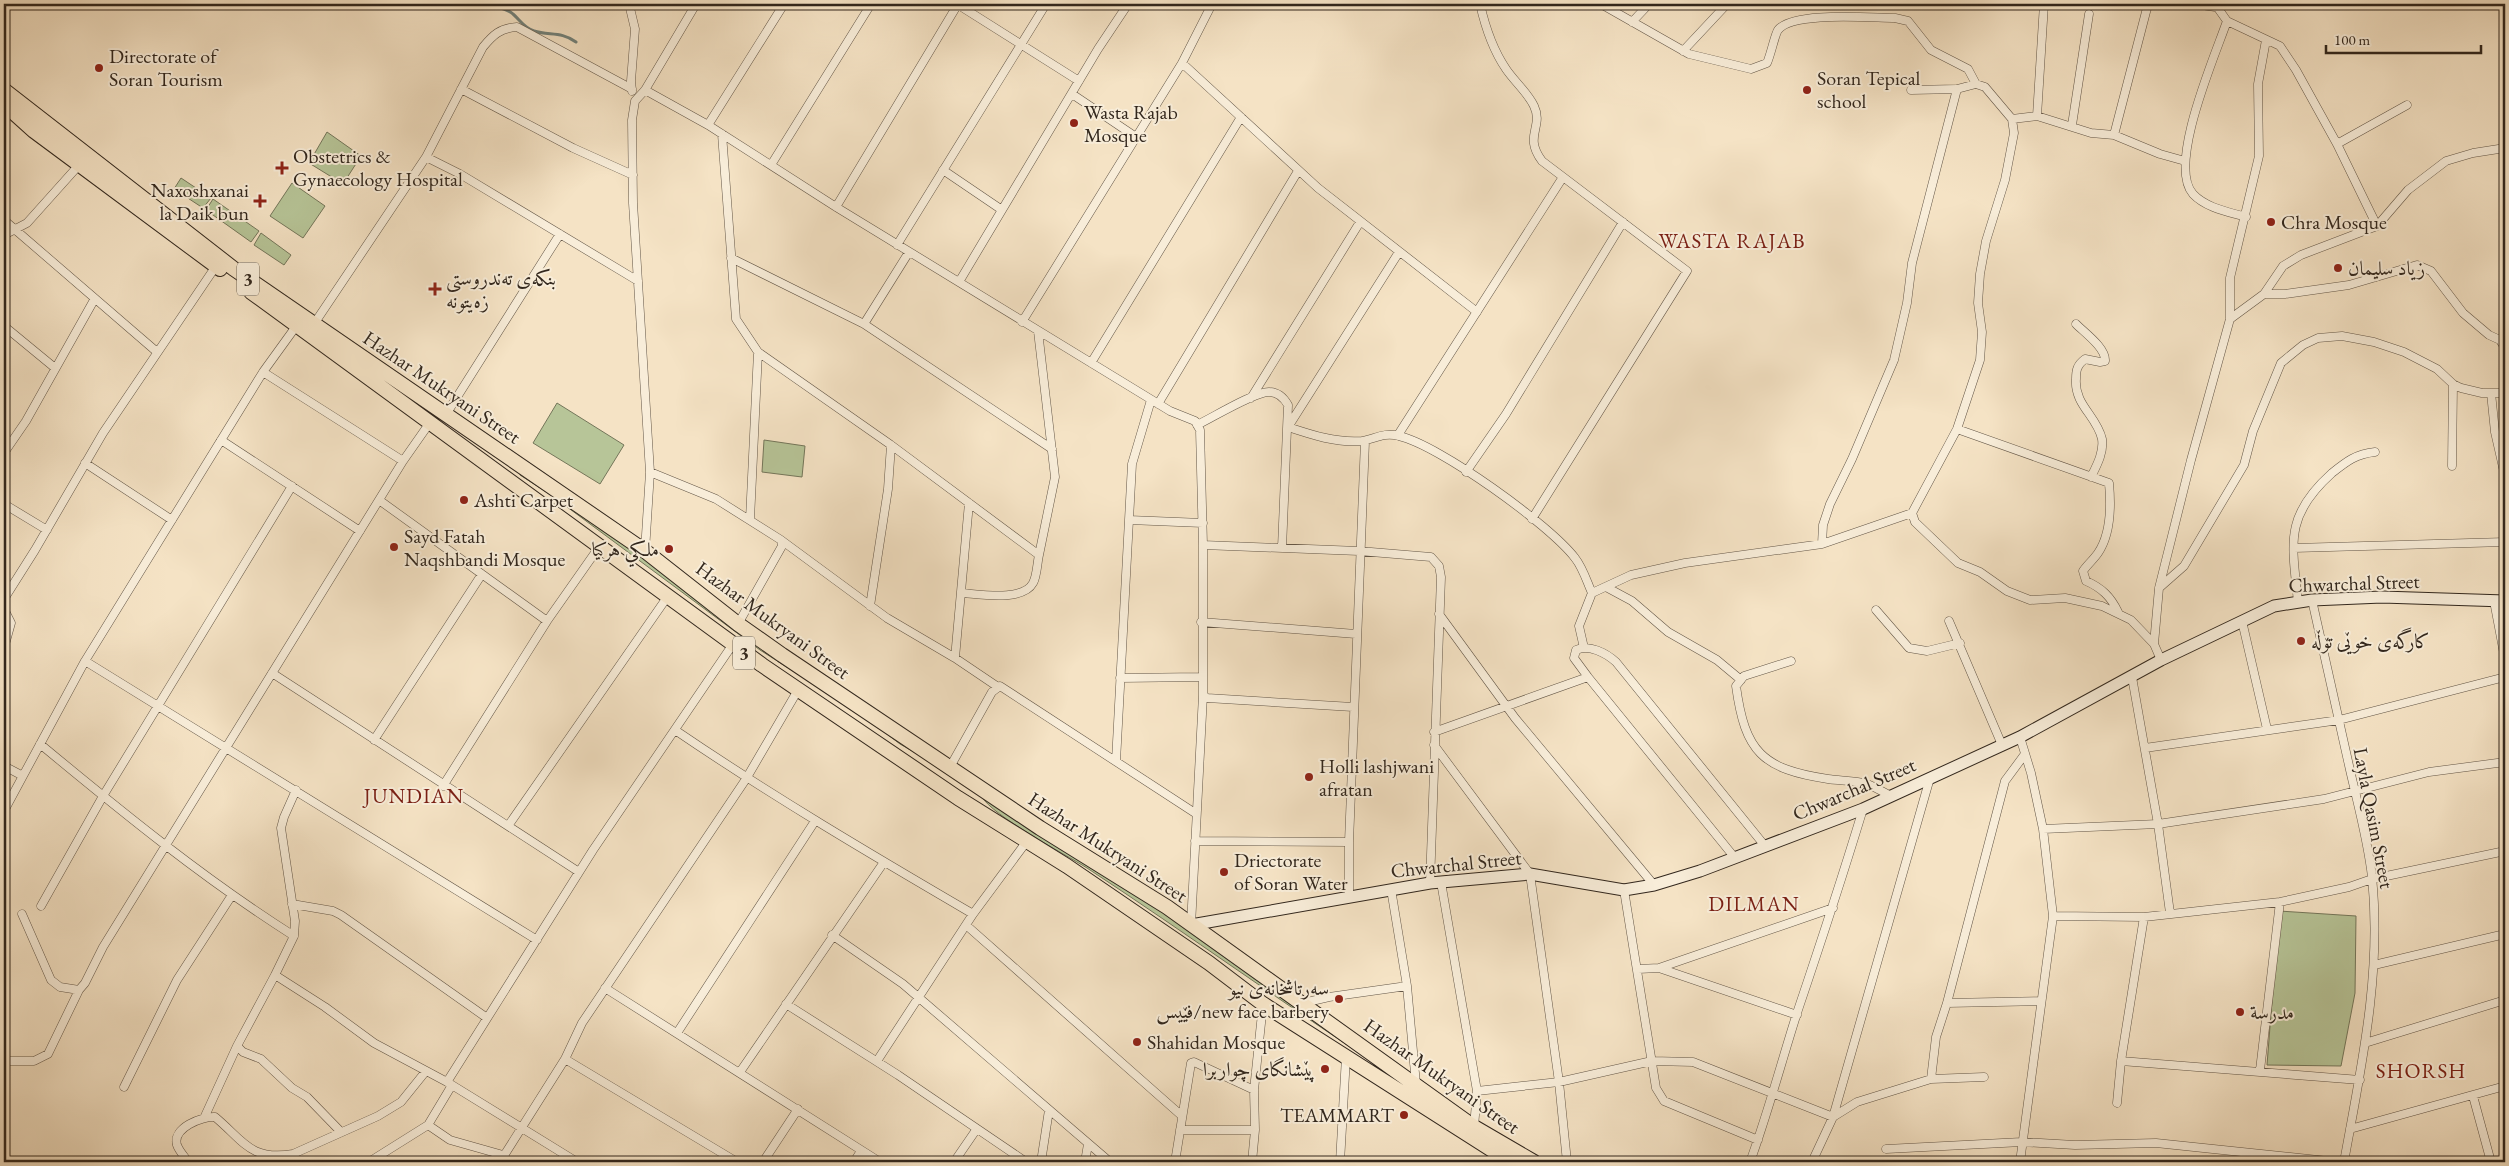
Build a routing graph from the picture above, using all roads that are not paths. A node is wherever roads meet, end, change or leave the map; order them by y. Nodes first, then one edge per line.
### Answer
1 (629, 4) edge
2 (696, 4) edge
3 (784, 4) edge
4 (870, 4) edge
5 (958, 4) edge
6 (1046, 4) edge
7 (1128, 4) edge
8 (1212, 4) edge
9 (1480, 4) edge
10 (1601, 4) edge
11 (1649, 4) edge
12 (1727, 4) edge
13 (2044, 4) edge
14 (2152, 4) edge
15 (2195, 4) edge
16 (2215, 5) edge
17 (2089, 14) dead end
18 (2227, 21) junction
19 (1632, 22) junction
20 (2266, 40) junction
21 (1021, 44) junction
22 (1683, 51) junction
23 (1182, 62) junction
24 (1080, 81) junction
25 (1976, 84) junction
26 (632, 88) junction
27 (461, 89) junction
28 (1957, 89) junction
29 (4, 90) edge
30 (645, 90) junction
31 (1911, 90) dead end
32 (1072, 94) junction
33 (635, 101) junction
34 (4, 104) edge
35 (2407, 105) dead end
36 (2037, 116) junction
37 (1241, 117) junction
38 (2012, 119) junction
39 (708, 125) junction
40 (2072, 125) junction
41 (722, 134) junction
42 (2114, 135) junction
43 (1136, 137) junction
44 (2337, 144) junction
45 (2505, 148) edge
46 (426, 156) junction
47 (2185, 161) junction
48 (80, 165) junction
49 (771, 165) junction
50 (943, 170) junction
51 (1298, 170) junction
52 (633, 175) junction
53 (1563, 177) junction
54 (836, 207) junction
55 (1002, 210) junction
56 (2246, 217) junction
57 (4, 220) edge
58 (1360, 222) junction
59 (1623, 222) junction
60 (2377, 226) junction
61 (16, 230) junction
62 (560, 234) junction
63 (4, 235) edge
64 (897, 244) junction
65 (909, 252) junction
66 (1400, 252) junction
67 (731, 258) junction
68 (216, 266) junction
69 (638, 281) junction
70 (958, 282) junction
71 (2264, 294) junction
72 (94, 300) junction
73 (1477, 312) junction
74 (2230, 319) junction
75 (1022, 322) junction
76 (314, 324) junction
77 (864, 324) junction
78 (2076, 324) dead end
79 (297, 325) junction
80 (4, 326) edge
81 (1038, 331) junction
82 (2505, 348) edge
83 (157, 352) junction
84 (758, 352) junction
85 (1091, 363) junction
86 (55, 368) junction
87 (264, 372) junction
88 (2453, 384) junction
89 (2491, 393) junction
90 (2505, 393) edge
91 (1251, 398) junction
92 (1154, 402) junction
93 (445, 416) junction
94 (431, 421) junction
95 (1198, 426) junction
96 (1288, 427) junction
97 (1957, 428) junction
98 (1398, 435) junction
99 (221, 440) junction
100 (1364, 441) junction
101 (891, 445) junction
102 (1052, 449) junction
103 (503, 452) junction
104 (2376, 452) dead end
105 (4, 453) edge
106 (403, 461) junction
107 (85, 463) junction
108 (2452, 466) dead end
109 (494, 468) junction
110 (650, 472) junction
111 (1466, 472) junction
112 (2091, 476) junction
113 (2505, 476) edge
114 (292, 486) junction
115 (379, 500) junction
116 (969, 503) junction
117 (4, 504) edge
118 (1912, 513) junction
119 (750, 519) junction
120 (1532, 519) junction
121 (172, 520) junction
122 (1129, 520) junction
123 (1203, 523) junction
124 (47, 530) junction
125 (360, 531) junction
126 (781, 540) junction
127 (2505, 542) edge
128 (1822, 544) junction
129 (1203, 545) junction
130 (599, 547) junction
131 (1282, 548) junction
132 (2294, 548) junction
133 (645, 551) junction
134 (1359, 551) junction
135 (1039, 556) junction
136 (482, 574) junction
137 (1606, 587) junction
138 (2159, 588) junction
139 (961, 593) junction
140 (1592, 593) junction
141 (668, 596) junction
142 (4, 599) edge
143 (2312, 600) junction
144 (2499, 601) edge
145 (2298, 602) junction
146 (870, 606) junction
147 (4, 609) edge
148 (1876, 610) dead end
149 (2118, 612) junction
150 (1439, 614) junction
151 (547, 621) junction
152 (1949, 621) dead end
153 (2242, 621) junction
154 (1201, 622) junction
155 (738, 624) junction
156 (1356, 634) junction
157 (1960, 643) junction
158 (733, 644) junction
159 (2154, 644) junction
160 (4, 648) edge
161 (1584, 648) junction
162 (955, 658) junction
163 (2505, 659) edge
164 (2161, 660) junction
165 (85, 661) junction
166 (1791, 661) dead end
167 (272, 673) junction
168 (1201, 677) junction
169 (1588, 677) junction
170 (2132, 677) junction
171 (2505, 677) edge
172 (1120, 678) junction
173 (1741, 680) junction
174 (998, 687) junction
175 (798, 690) junction
176 (1203, 695) junction
177 (159, 706) junction
178 (1354, 707) junction
179 (1507, 708) junction
180 (2338, 720) junction
181 (675, 730) junction
182 (2267, 730) junction
183 (1434, 732) junction
184 (2020, 737) junction
185 (374, 740) junction
186 (40, 744) junction
187 (1434, 745) junction
188 (2002, 745) junction
189 (226, 747) junction
190 (2145, 748) junction
191 (2025, 754) junction
192 (1116, 761) junction
193 (2505, 762) edge
194 (4, 766) edge
195 (950, 767) junction
196 (23, 776) junction
197 (746, 778) junction
198 (1930, 778) junction
199 (968, 780) junction
200 (443, 786) junction
201 (296, 790) junction
202 (2354, 791) junction
203 (103, 796) junction
204 (1891, 796) junction
205 (958, 798) junction
206 (1863, 809) junction
207 (4, 811) edge
208 (1195, 813) junction
209 (815, 821) junction
210 (2158, 824) junction
211 (508, 826) junction
212 (2043, 830) junction
213 (1027, 841) junction
214 (1196, 841) junction
215 (1349, 842) junction
216 (165, 846) junction
217 (1765, 846) junction
218 (2505, 851) edge
219 (1735, 858) junction
220 (884, 862) junction
221 (579, 872) junction
222 (1530, 874) junction
223 (2372, 878) junction
224 (1435, 882) junction
225 (1654, 885) junction
226 (1391, 889) junction
227 (1624, 890) junction
228 (232, 895) junction
229 (1350, 896) junction
230 (2280, 902) junction
231 (292, 904) junction
232 (41, 906) dead end
233 (1833, 908) junction
234 (2170, 913) junction
235 (22, 914) dead end
236 (973, 914) junction
237 (2053, 916) junction
238 (2144, 917) junction
239 (966, 925) junction
240 (1191, 925) junction
241 (2505, 934) edge
242 (832, 935) junction
243 (294, 936) junction
244 (537, 940) junction
245 (2374, 965) junction
246 (1659, 968) junction
247 (1638, 969) junction
248 (276, 975) junction
249 (1407, 986) junction
250 (605, 988) junction
251 (79, 990) junction
252 (920, 998) junction
253 (2505, 1000) edge
254 (2041, 1001) junction
255 (1303, 1003) junction
256 (1947, 1003) junction
257 (786, 1004) junction
258 (1262, 1004) junction
259 (1797, 1014) junction
260 (487, 1018) junction
261 (677, 1033) junction
262 (2365, 1043) junction
263 (238, 1046) junction
264 (1346, 1057) junction
265 (565, 1059) junction
266 (4, 1061) edge
267 (877, 1061) junction
268 (1652, 1061) junction
269 (2121, 1061) junction
270 (2260, 1070) junction
271 (426, 1071) junction
272 (740, 1072) junction
273 (1984, 1077) dead end
274 (1930, 1079) junction
275 (2360, 1080) junction
276 (1559, 1082) junction
277 (449, 1083) junction
278 (1416, 1084) junction
279 (2505, 1086) edge
280 (124, 1087) dead end
281 (1254, 1090) junction
282 (1477, 1091) junction
283 (1774, 1094) junction
284 (2473, 1096) junction
285 (2117, 1102) dead end
286 (798, 1109) junction
287 (1049, 1110) junction
288 (205, 1116) junction
289 (1182, 1116) junction
290 (1834, 1117) junction
291 (428, 1125) junction
292 (1474, 1127) junction
293 (521, 1128) junction
294 (2350, 1129) junction
295 (976, 1130) junction
296 (1180, 1130) junction
297 (1255, 1130) junction
298 (341, 1132) junction
299 (1758, 1140) junction
300 (2022, 1142) junction
301 (1088, 1144) junction
302 (1886, 1149) dead end
303 (861, 1151) junction
304 (501, 1159) edge
305 (188, 1162) edge
306 (368, 1162) edge
307 (577, 1162) edge
308 (737, 1162) edge
309 (762, 1162) edge
310 (854, 1162) edge
311 (880, 1162) edge
312 (954, 1162) edge
313 (1026, 1162) edge
314 (1041, 1162) edge
315 (1085, 1162) edge
316 (1110, 1162) edge
317 (1175, 1162) edge
318 (1252, 1162) edge
319 (1340, 1162) edge
320 (1511, 1162) edge
321 (1534, 1162) edge
322 (1567, 1162) edge
323 (1750, 1162) edge
324 (1812, 1162) edge
325 (2020, 1162) edge
326 (2337, 1162) edge
327 (2344, 1162) edge
328 (2491, 1162) edge

1 - 26 street
2 - 30 street
3 - 39 street
4 - 49 street
5 - 21 street
5 - 54 street
6 - 21 street
7 - 24 street
8 - 23 street
9 - 53 street
10 - 19 street
11 - 19 street
12 - 22 street
13 - 36 street
14 - 42 street
15 - 16 street
16 - 18 street
17 - 40 street
18 - 20 street
18 - 47 street
19 - 22 street
20 - 44 street
20 - 56 street
21 - 24 street
21 - 50 street
22 - 25 street
23 - 37 street
23 - 43 street
24 - 32 street
25 - 28 street
25 - 38 street
26 - 27 street
26 - 33 street
27 - 46 street
27 - 52 street
28 - 31 street
28 - 128 street
29 - 76 highway, Hazhar Mukryani Street / 3
30 - 33 street
30 - 39 street
32 - 43 street
32 - 55 street
33 - 52 street
34 - 48 highway, Hazhar Mukryani Street / 3
35 - 44 street
36 - 38 street
36 - 40 street
37 - 51 street
37 - 85 street
38 - 97 street
39 - 41 street
40 - 42 street
41 - 49 street
41 - 67 street
42 - 47 street
43 - 75 street
44 - 60 street
45 - 60 street
46 - 62 street
46 - 76 street
47 - 56 street
48 - 61 street
48 - 68 highway, Hazhar Mukryani Street / 3
49 - 54 street
50 - 55 street
50 - 64 street
51 - 58 street
51 - 92 street
52 - 69 street
53 - 59 street
53 - 73 street
54 - 64 street
55 - 70 street
56 - 74 street
57 - 61 street
58 - 66 street
58 - 91 street
59 - 111 street
59 - 120 street
60 - 71 street
61 - 63 street
61 - 72 street
62 - 69 street
62 - 93 street
64 - 65 street
65 - 70 street
65 - 77 street
66 - 73 street
66 - 96 street
67 - 77 street
67 - 84 street
68 - 79 highway, Hazhar Mukryani Street / 3
68 - 83 street
69 - 110 street
70 - 75 street
71 - 74 street
71 - 82 street
72 - 83 street
72 - 86 street
73 - 98 street
74 - 138 street
75 - 81 street
76 - 93 highway, Hazhar Mukryani Street / 3
77 - 102 street
78 - 112 street
79 - 87 street
79 - 94 highway, Hazhar Mukryani Street / 3
80 - 86 street
81 - 85 street
81 - 102 street
83 - 107 street
84 - 101 street
84 - 119 street
85 - 92 street
86 - 105 street
87 - 99 street
87 - 106 street
88 - 89 street
88 - 108 street
88 - 138 street
89 - 90 street
89 - 113 street
91 - 95 street
91 - 96 street
92 - 95 street
92 - 122 street
93 - 103 highway, Hazhar Mukryani Street / 3
94 - 106 street
94 - 109 highway, Hazhar Mukryani Street / 3
95 - 123 street
96 - 100 street
96 - 131 street
97 - 112 street
97 - 118 street
98 - 100 street
98 - 111 street
99 - 114 street
99 - 121 street
100 - 134 street
101 - 116 street
101 - 146 street
102 - 135 street
103 - 109 highway
103 - 133 highway, Hazhar Mukryani Street / 3
104 - 132 street
106 - 115 street
107 - 121 street
107 - 124 street
109 - 130 highway, Hazhar Mukryani Street / 3
110 - 119 street
110 - 133 street
111 - 120 street
112 - 149 street
114 - 125 street
114 - 177 street
115 - 125 street
115 - 136 street
116 - 135 street
116 - 139 street
117 - 124 street
118 - 128 street
118 - 149 street
119 - 126 street
120 - 140 street
121 - 165 street
122 - 123 street
122 - 172 street
123 - 129 street
124 - 142 street
125 - 167 street
126 - 146 street
126 - 155 street
127 - 132 street
128 - 137 street
129 - 131 street
129 - 154 street
130 - 141 highway, Hazhar Mukryani Street / 3
130 - 151 street
131 - 134 street
132 - 145 street
133 - 155 highway, Hazhar Mukryani Street / 3
134 - 150 street
134 - 156 street
135 - 139 street
136 - 151 street
136 - 185 street
137 - 140 street
137 - 173 street
138 - 159 street
139 - 162 street
140 - 161 street
141 - 158 highway, Hazhar Mukryani Street / 3
141 - 211 street
143 - 144 main road, Chwarchal Street
143 - 145 main road, Chwarchal Street
143 - 180 street, Layla Qasim Street
144 - 163 street
145 - 153 main road, Chwarchal Street
146 - 162 street
147 - 160 street
148 - 157 street
149 - 159 street
150 - 179 street
150 - 183 street
151 - 200 street
152 - 157 street
153 - 164 main road, Chwarchal Street
153 - 182 street
154 - 156 street
154 - 168 street
155 - 195 highway, Hazhar Mukryani Street / 3
156 - 178 street
157 - 188 street
158 - 175 highway, Hazhar Mukryani Street / 3
158 - 181 street
159 - 164 street
161 - 169 street
161 - 217 street
162 - 174 street
164 - 170 main road, Chwarchal Street
165 - 177 street
165 - 186 street
166 - 173 street
167 - 185 street
167 - 189 street
168 - 172 street
168 - 176 street
169 - 179 street
169 - 219 street
170 - 184 main road, Chwarchal Street
170 - 190 street
171 - 180 street
172 - 192 street
173 - 204 street
174 - 192 street
174 - 195 street
175 - 197 street
175 - 205 highway, Hazhar Mukryani Street / 3
176 - 178 street
176 - 208 street
177 - 189 street
177 - 203 street
178 - 215 street
179 - 183 street
179 - 225 street
180 - 182 street
180 - 202 street, Layla Qasim Street
181 - 197 street
181 - 221 street
182 - 190 street
183 - 187 street
184 - 188 main road, Chwarchal Street
184 - 191 street
185 - 200 street
186 - 196 street
186 - 203 street
187 - 222 street
187 - 224 street
188 - 198 main road, Chwarchal Street
189 - 201 street
189 - 216 street
190 - 210 street
191 - 212 street
191 - 256 street
192 - 208 street
193 - 202 street
194 - 196 street
195 - 199 highway, Hazhar Mukryani Street / 3
196 - 207 street
197 - 209 street
197 - 250 street
198 - 204 main road, Chwarchal Street
198 - 290 street
199 - 205 highway
199 - 240 highway, Hazhar Mukryani Street / 3
200 - 211 street
201 - 231 street
201 - 244 street
202 - 210 street
202 - 223 street, Layla Qasim Street
203 - 216 street
203 - 232 street
204 - 206 main road, Chwarchal Street
205 - 213 highway, Hazhar Mukryani Street / 3
206 - 217 main road, Chwarchal Street
206 - 233 street
208 - 214 street
209 - 220 street
209 - 261 street
210 - 212 street
210 - 234 street
211 - 221 street
212 - 237 street
213 - 236 street
213 - 258 highway, Hazhar Mukryani Street / 3
214 - 215 street
214 - 240 street
215 - 229 street
216 - 228 street
216 - 251 street
217 - 219 main road, Chwarchal Street
218 - 223 street
219 - 225 main road, Chwarchal Street
220 - 236 street
220 - 242 street
221 - 244 street
222 - 224 main road, Chwarchal Street
222 - 227 main road, Chwarchal Street
222 - 276 street
223 - 230 street
223 - 245 street, Layla Qasim Street
224 - 226 main road, Chwarchal Street
224 - 282 street
225 - 227 main road, Chwarchal Street
226 - 229 main road, Chwarchal Street
226 - 249 street
227 - 247 street
228 - 243 street
228 - 280 street
229 - 240 main road, Chwarchal Street
230 - 234 street
230 - 270 street
231 - 243 street
231 - 260 street
233 - 246 street
233 - 259 street
234 - 238 street
235 - 251 street
236 - 239 street
237 - 238 street
237 - 254 street
238 - 269 street
239 - 252 street
239 - 289 street
240 - 255 highway, Hazhar Mukryani Street / 3
241 - 245 street
242 - 252 street
242 - 257 street
243 - 248 street
244 - 260 street
245 - 262 street, Layla Qasim Street
246 - 247 street
246 - 259 street
247 - 268 street
248 - 263 street
248 - 271 street
249 - 255 street
249 - 278 street
250 - 261 street
250 - 265 street
251 - 266 street
252 - 267 street
252 - 287 street
253 - 262 street
254 - 256 street
254 - 300 street
255 - 278 highway, Hazhar Mukryani Street / 3
256 - 274 street
257 - 267 street
257 - 272 street
258 - 264 highway, Hazhar Mukryani Street / 3
258 - 281 street
259 - 283 street
260 - 277 street
261 - 272 street
262 - 275 street, Layla Qasim Street
263 - 288 street
263 - 298 street
264 - 319 street
264 - 320 highway, Hazhar Mukryani Street / 3
265 - 293 street
265 - 308 street
267 - 295 street
268 - 276 street
268 - 283 street
268 - 299 street
269 - 270 street
269 - 285 street
270 - 275 street
271 - 277 street
271 - 298 street
272 - 286 street
273 - 274 street
274 - 290 street
275 - 294 street, Layla Qasim Street
276 - 282 street
276 - 322 street
277 - 291 street
277 - 293 street
278 - 292 highway, Hazhar Mukryani Street / 3
279 - 284 street
281 - 289 street
281 - 297 street
282 - 292 street
283 - 290 street
283 - 299 street
284 - 294 street
284 - 328 street
286 - 303 street
286 - 309 street
287 - 301 street
287 - 314 street
288 - 298 street
288 - 305 street
289 - 296 street
290 - 324 street
291 - 304 street
291 - 306 street
292 - 321 highway, Hazhar Mukryani Street / 3
293 - 304 street
293 - 307 street
294 - 327 street, Layla Qasim Street
295 - 312 street
295 - 313 street
296 - 297 street
296 - 317 street
297 - 318 street
299 - 323 street
300 - 302 street
300 - 325 street
300 - 326 street
301 - 315 street
301 - 316 street
303 - 310 street
303 - 311 street

